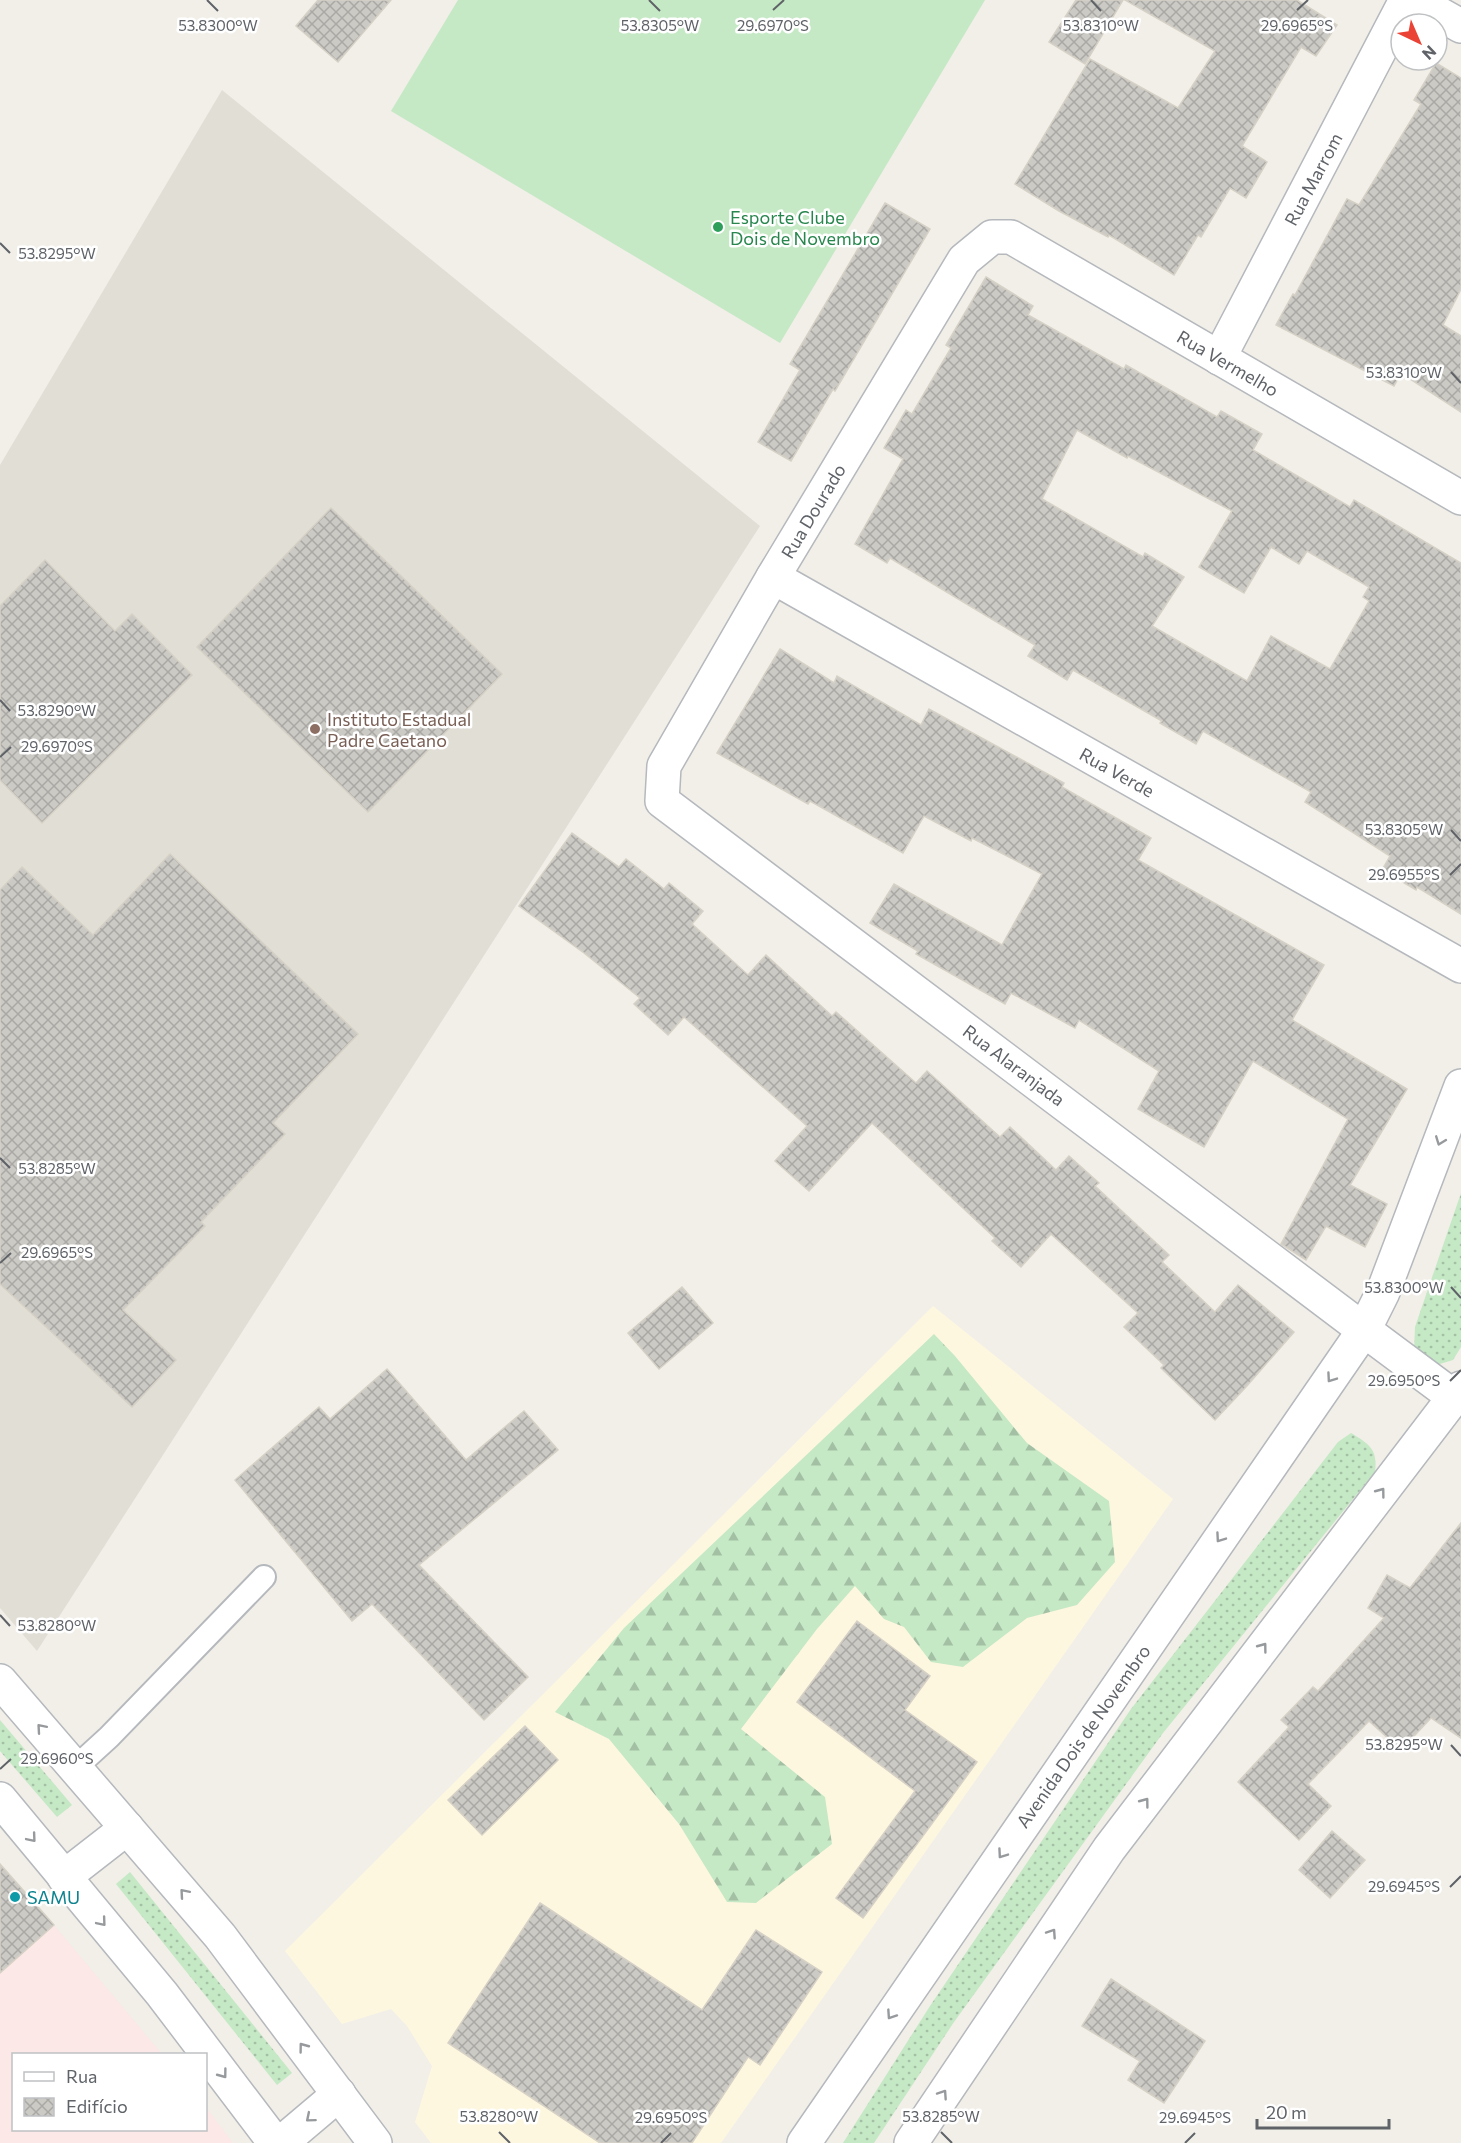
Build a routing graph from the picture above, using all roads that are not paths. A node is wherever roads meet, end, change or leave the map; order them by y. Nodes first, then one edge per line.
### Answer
1 (1406, 0) edge
2 (1414, 0) edge
3 (1461, 26) edge
4 (992, 237) joint
5 (1219, 358) junction
6 (1461, 498) edge
7 (773, 577) junction
8 (662, 801) joint
9 (1461, 966) edge
10 (1461, 1086) edge
11 (1364, 1330) junction
12 (1459, 1396) edge
13 (264, 1577) dead end
14 (0, 1681) edge
15 (75, 1768) junction
16 (0, 1799) edge
17 (127, 1828) junction
18 (64, 1877) junction
19 (207, 2053) edge
20 (207, 2053) edge
21 (339, 2094) junction
22 (275, 2143) edge
23 (281, 2143) edge
24 (375, 2143) edge
25 (804, 2143) edge
26 (911, 2143) edge

1 - 5 street, Rua Marrom
2 - 3 street
4 - 5 street, Rua Vermelho
4 - 7 street, Rua Dourado
5 - 6 street, Rua Vermelho
7 - 8 street, Rua Dourado
7 - 9 street, Rua Verde
8 - 11 street, Rua Alaranjada
10 -> 11 street, Avenida Dois de Novembro
11 - 12 street, Rua Alaranjada
11 -> 25 street, Avenida Dois de Novembro
26 -> 12 street
13 - 15 lane
15 -> 14 street
15 - 17 street
16 -> 18 street
17 - 18 street
21 -> 17 street
18 -> 19 street
20 -> 22 street
21 -> 23 street
21 - 24 street

